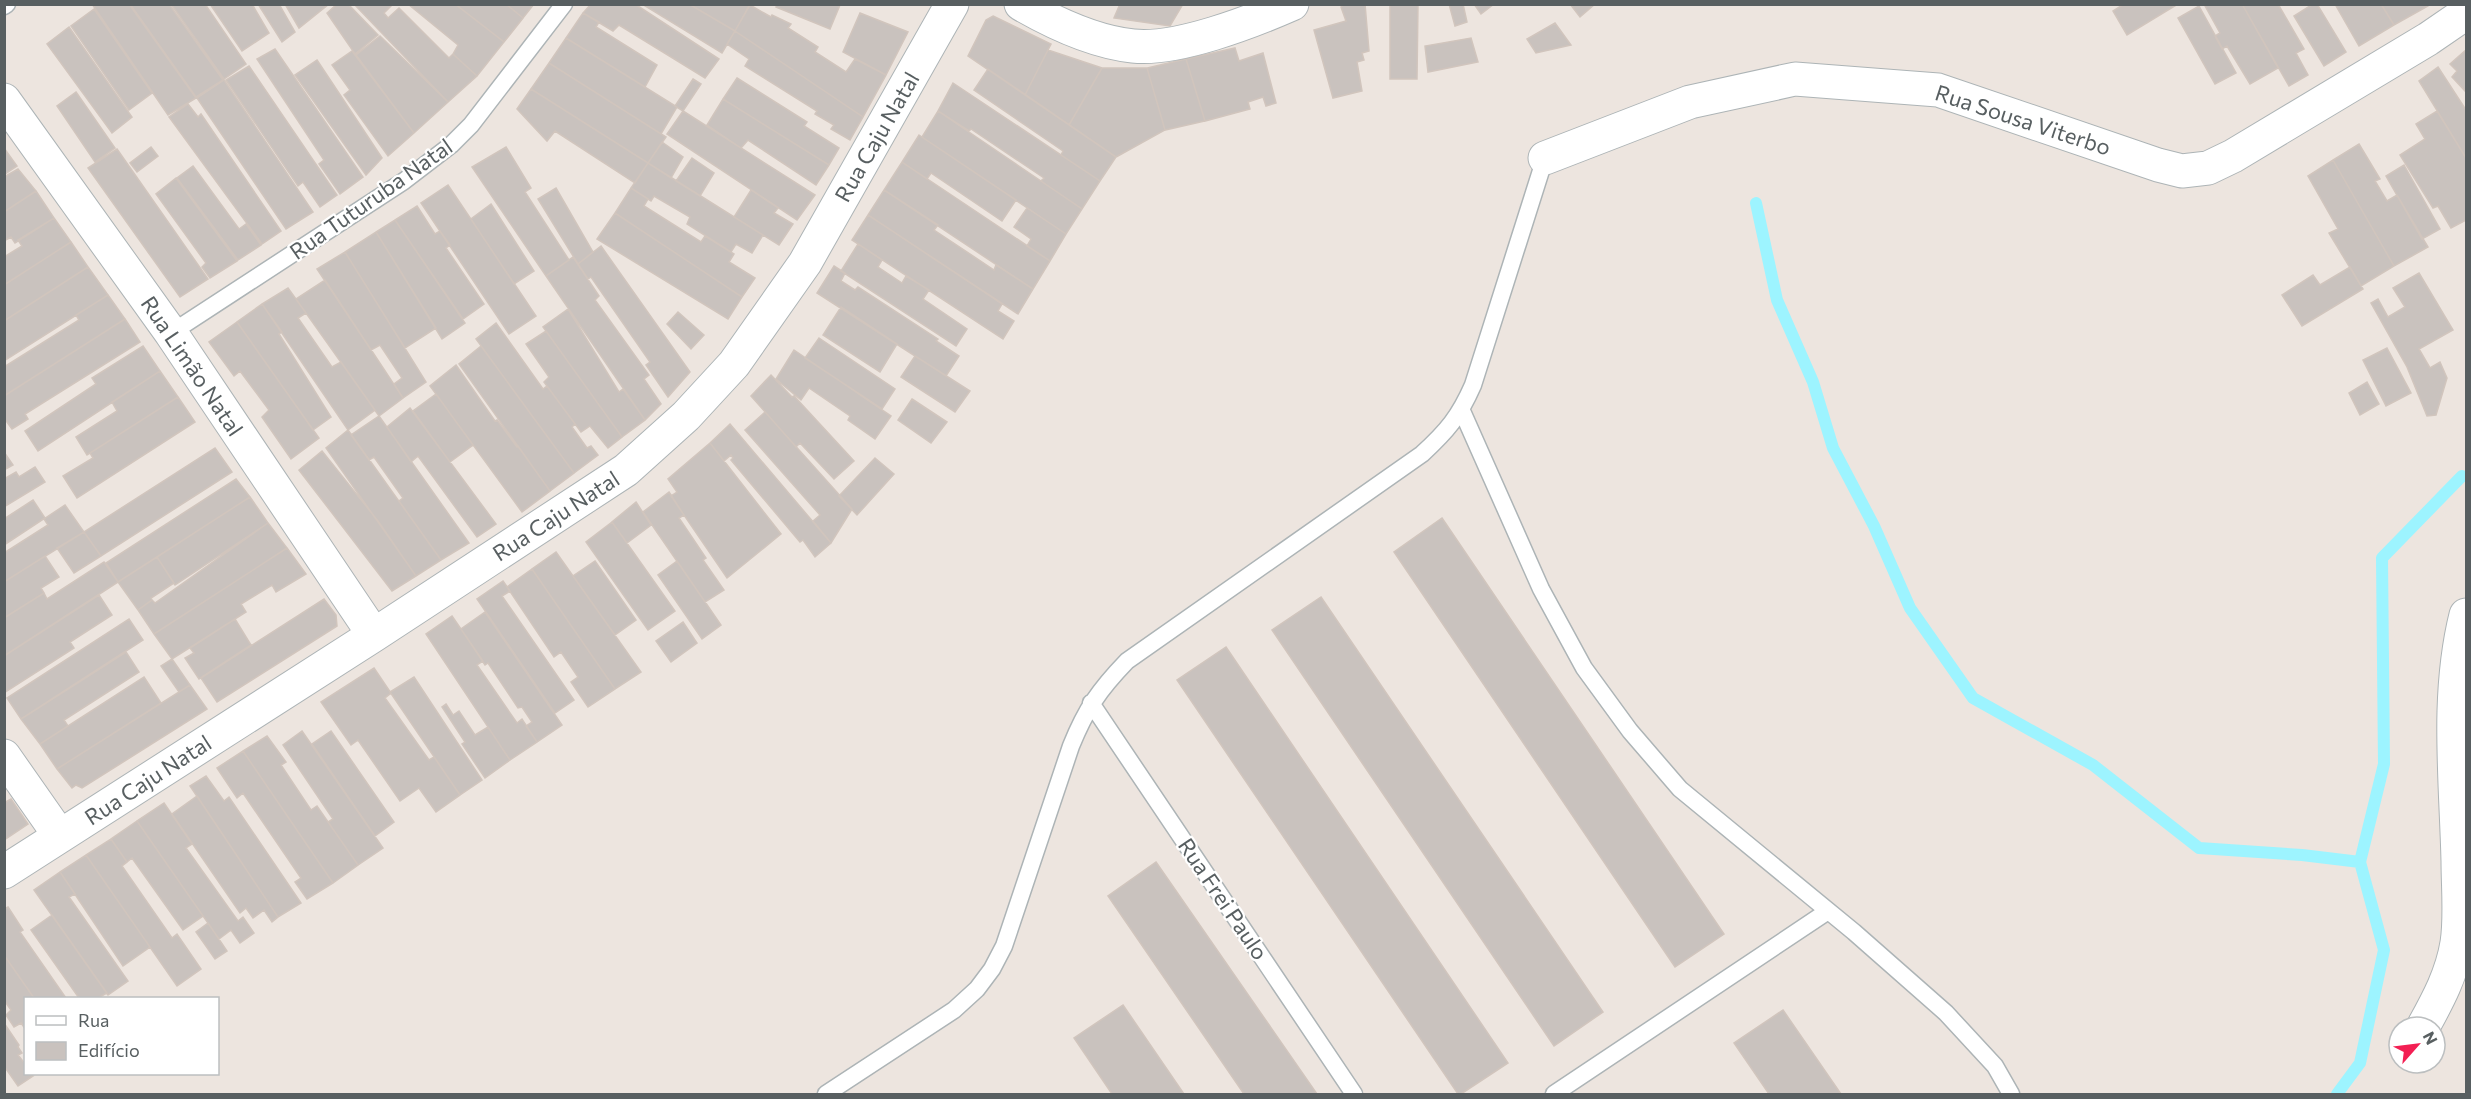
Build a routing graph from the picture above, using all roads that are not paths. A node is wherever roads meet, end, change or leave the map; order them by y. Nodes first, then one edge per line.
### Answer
1 (564, 4) edge
2 (952, 4) edge
3 (1021, 4) edge
4 (1292, 4) edge
5 (2466, 13) edge
6 (4, 100) edge
7 (1545, 158) joint
8 (171, 333) junction
9 (1462, 411) junction
10 (2466, 615) edge
11 (374, 635) junction
12 (1091, 703) junction
13 (4, 756) edge
14 (60, 836) junction
15 (4, 872) edge
16 (1828, 911) junction
17 (2430, 1015) edge
18 (826, 1095) edge
19 (1354, 1095) edge
20 (1554, 1095) edge
21 (2011, 1095) edge

1 - 8 lane, Rua Tuturuba Natal
2 - 11 street, Rua Caju Natal
3 - 4 street
5 - 7 street, Rua Sousa Viterbo
6 - 8 street, Rua Limão Natal
7 - 9 lane
8 - 11 street, Rua Limão Natal
9 - 12 lane
9 - 16 lane
10 - 17 street
11 - 14 street, Rua Caju Natal
12 - 18 lane
12 - 19 lane, Rua Frei Paulo
13 - 14 street
14 - 15 street, Rua Caju Natal
16 - 20 lane
16 - 21 lane

